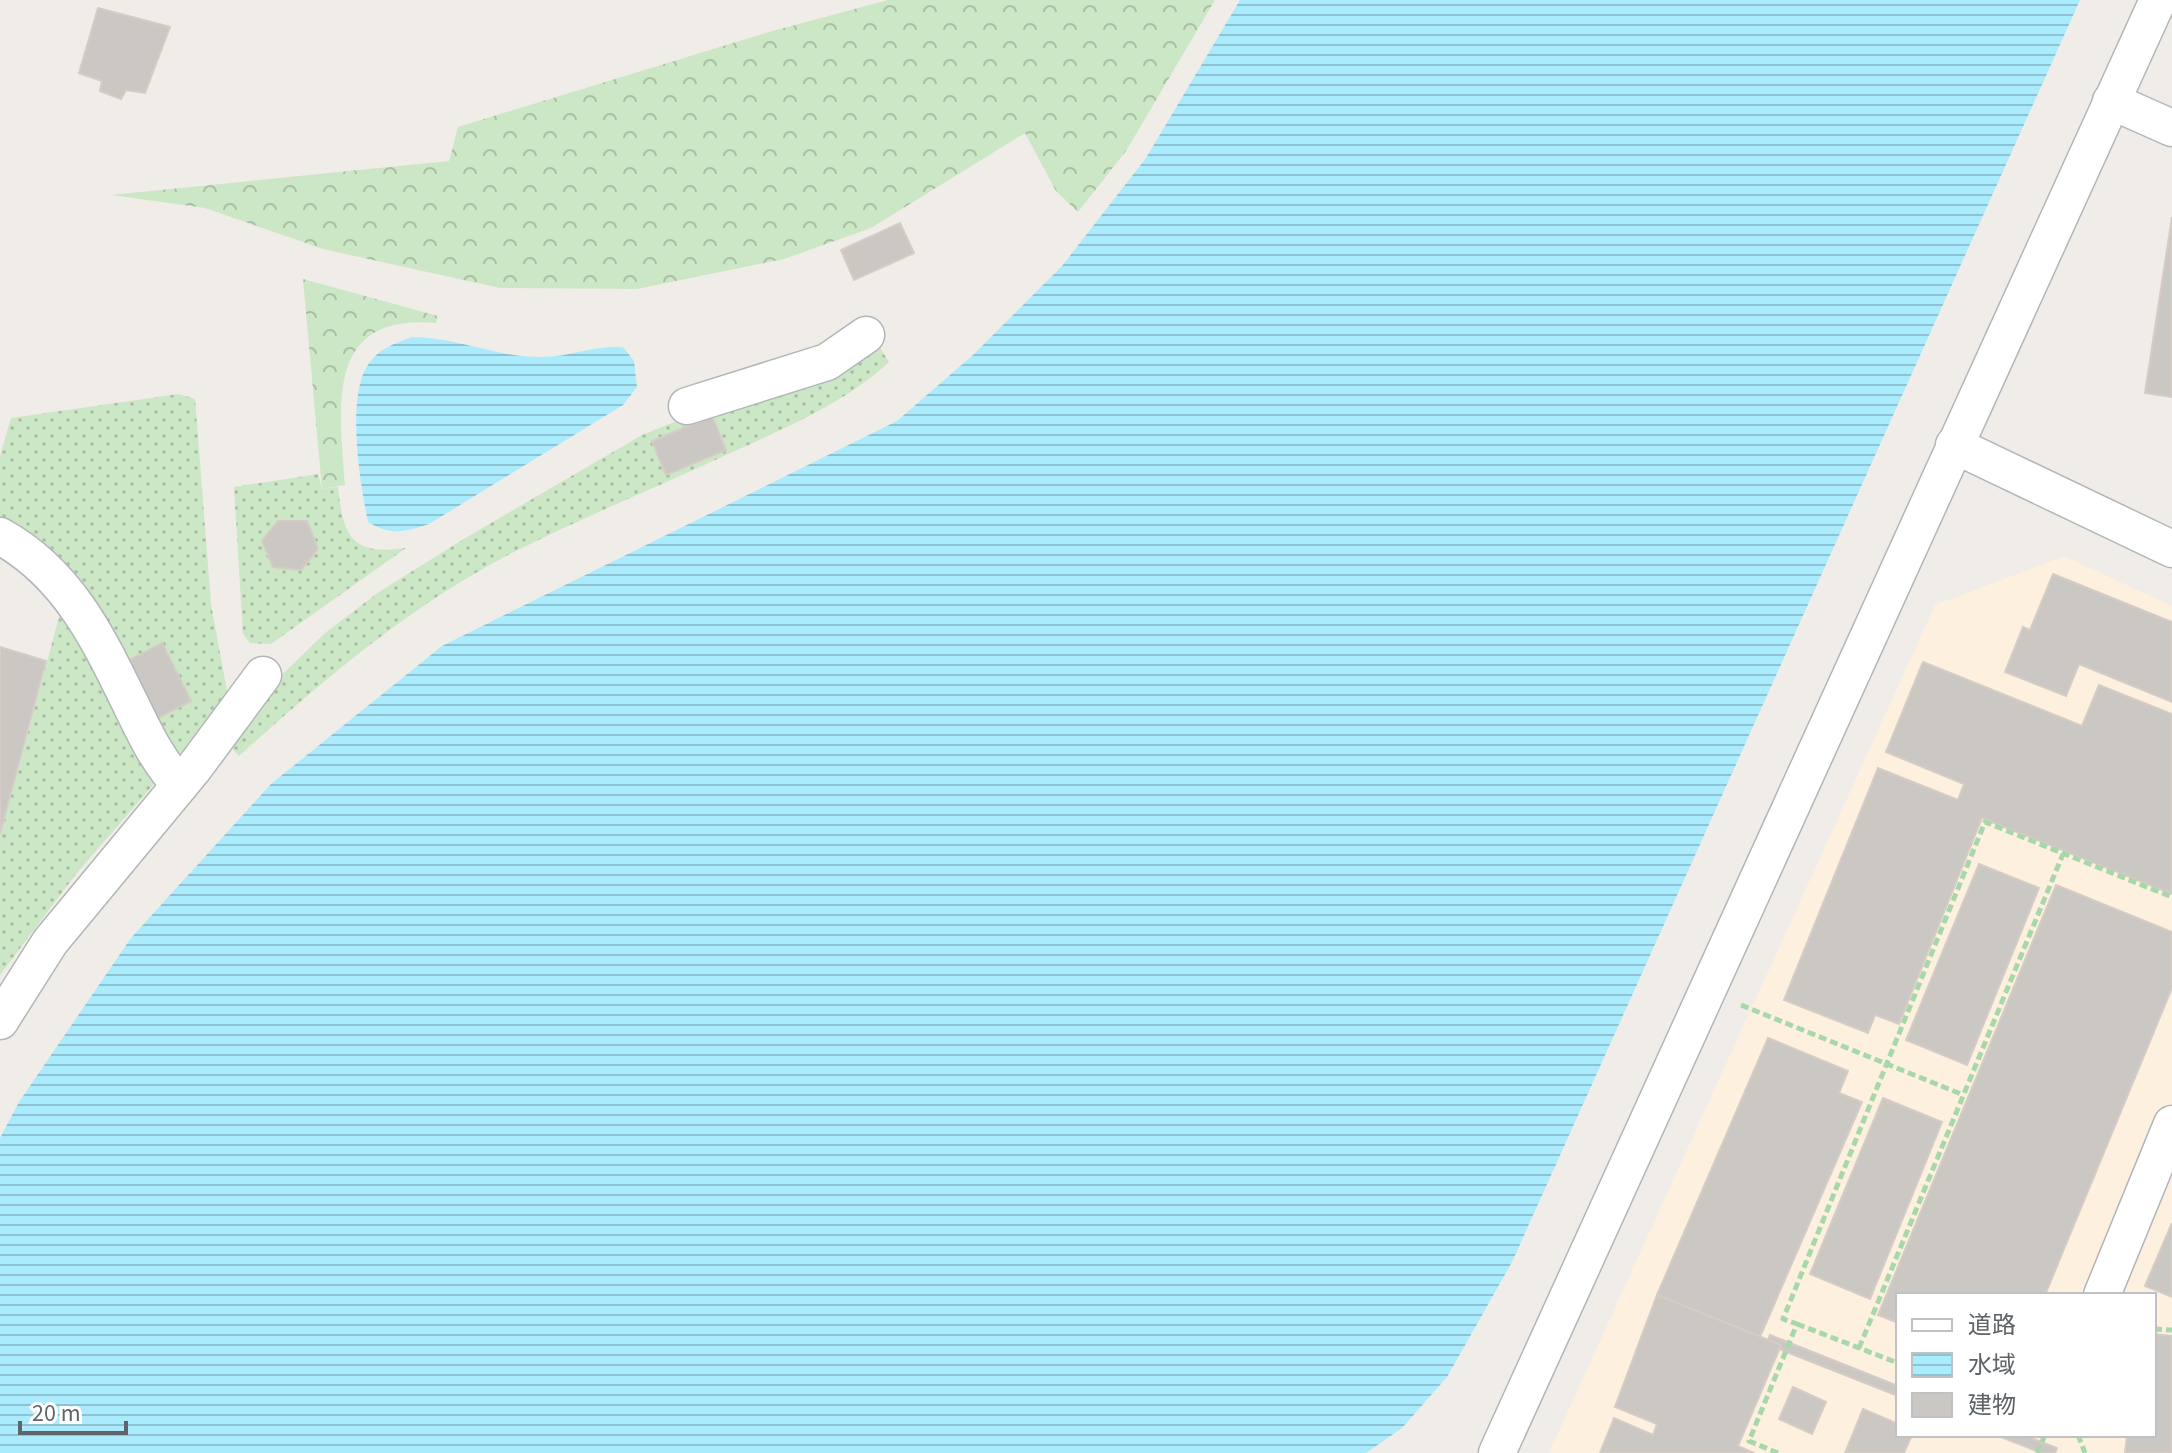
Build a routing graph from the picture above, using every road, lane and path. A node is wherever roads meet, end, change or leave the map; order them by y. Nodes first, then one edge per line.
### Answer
1 (2158, 0) edge
2 (2111, 101) junction
3 (2172, 128) edge
4 (866, 335) dead end
5 (687, 406) dead end
6 (1954, 445) junction
7 (0, 536) edge
8 (2172, 549) edge
9 (263, 675) dead end
10 (180, 785) junction
11 (2063, 854) junction
12 (2172, 897) edge
13 (1706, 991) junction
14 (0, 1021) edge
15 (1887, 1064) junction
16 (1962, 1094) junction
17 (2172, 1124) edge
18 (2103, 1293) edge
19 (1797, 1324) junction
20 (1859, 1348) junction
21 (1896, 1362) edge
22 (1497, 1453) edge
23 (1778, 1453) edge

1 - 2 street
2 - 3 street
2 - 6 street
4 - 5 street
6 - 8 street
6 - 13 street
7 - 10 street
9 - 10 street
10 - 14 street
11 - 12 path
11 - 15 path
11 - 16 path
13 - 15 path
13 - 22 street
15 - 16 path
15 - 19 path
16 - 20 path
17 - 18 street
19 - 20 path
19 - 23 path
20 - 21 path

